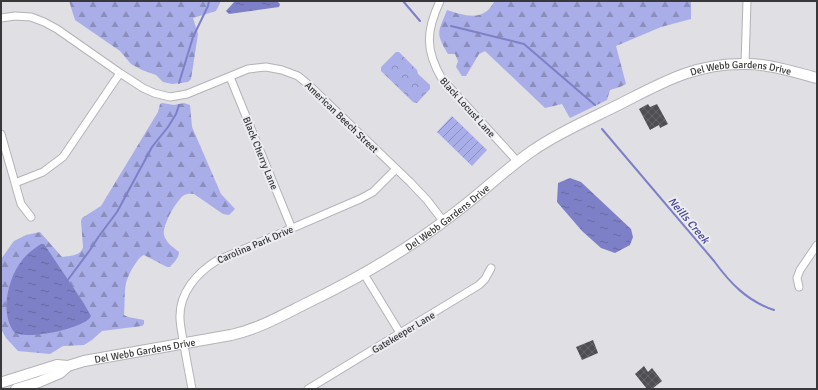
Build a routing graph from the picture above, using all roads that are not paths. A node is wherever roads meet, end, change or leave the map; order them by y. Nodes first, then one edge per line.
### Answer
1 (440, 1) edge
2 (747, 1) edge
3 (1, 18) edge
4 (745, 64) junction
5 (120, 73) junction
6 (230, 77) junction
7 (817, 78) edge
8 (1, 134) edge
9 (518, 162) junction
10 (396, 169) junction
11 (15, 183) junction
12 (31, 217) dead end
13 (444, 222) junction
14 (292, 229) junction
15 (817, 245) edge
16 (491, 268) dead end
17 (364, 274) junction
18 (799, 287) dead end
19 (400, 333) junction
20 (184, 344) junction
21 (68, 366) junction
22 (2, 383) edge
23 (16, 389) edge
24 (192, 389) edge
25 (308, 389) edge

1 - 9 street, Black Locust Lane
2 - 4 street
3 - 5 street, American Beech Street
4 - 7 street, Del Webb Gardens Drive
4 - 9 street, Del Webb Gardens Drive
5 - 6 street, American Beech Street
5 - 11 street
6 - 10 street, American Beech Street
6 - 14 street, Black Cherry Lane
8 - 11 street
9 - 13 street, Del Webb Gardens Drive
10 - 13 street, American Beech Street
10 - 14 street, Carolina Park Drive
11 - 12 street
13 - 17 street, Del Webb Gardens Drive
14 - 20 street, Carolina Park Drive
15 - 18 street
16 - 19 street, Gatekeeper Lane
17 - 19 street
17 - 20 street, Del Webb Gardens Drive
19 - 25 street, Gatekeeper Lane
20 - 21 street, Del Webb Gardens Drive
20 - 24 street, Carolina Park Drive
21 - 22 street, Del Webb Gardens Drive
21 - 23 street, Del Webb Gardens Drive

